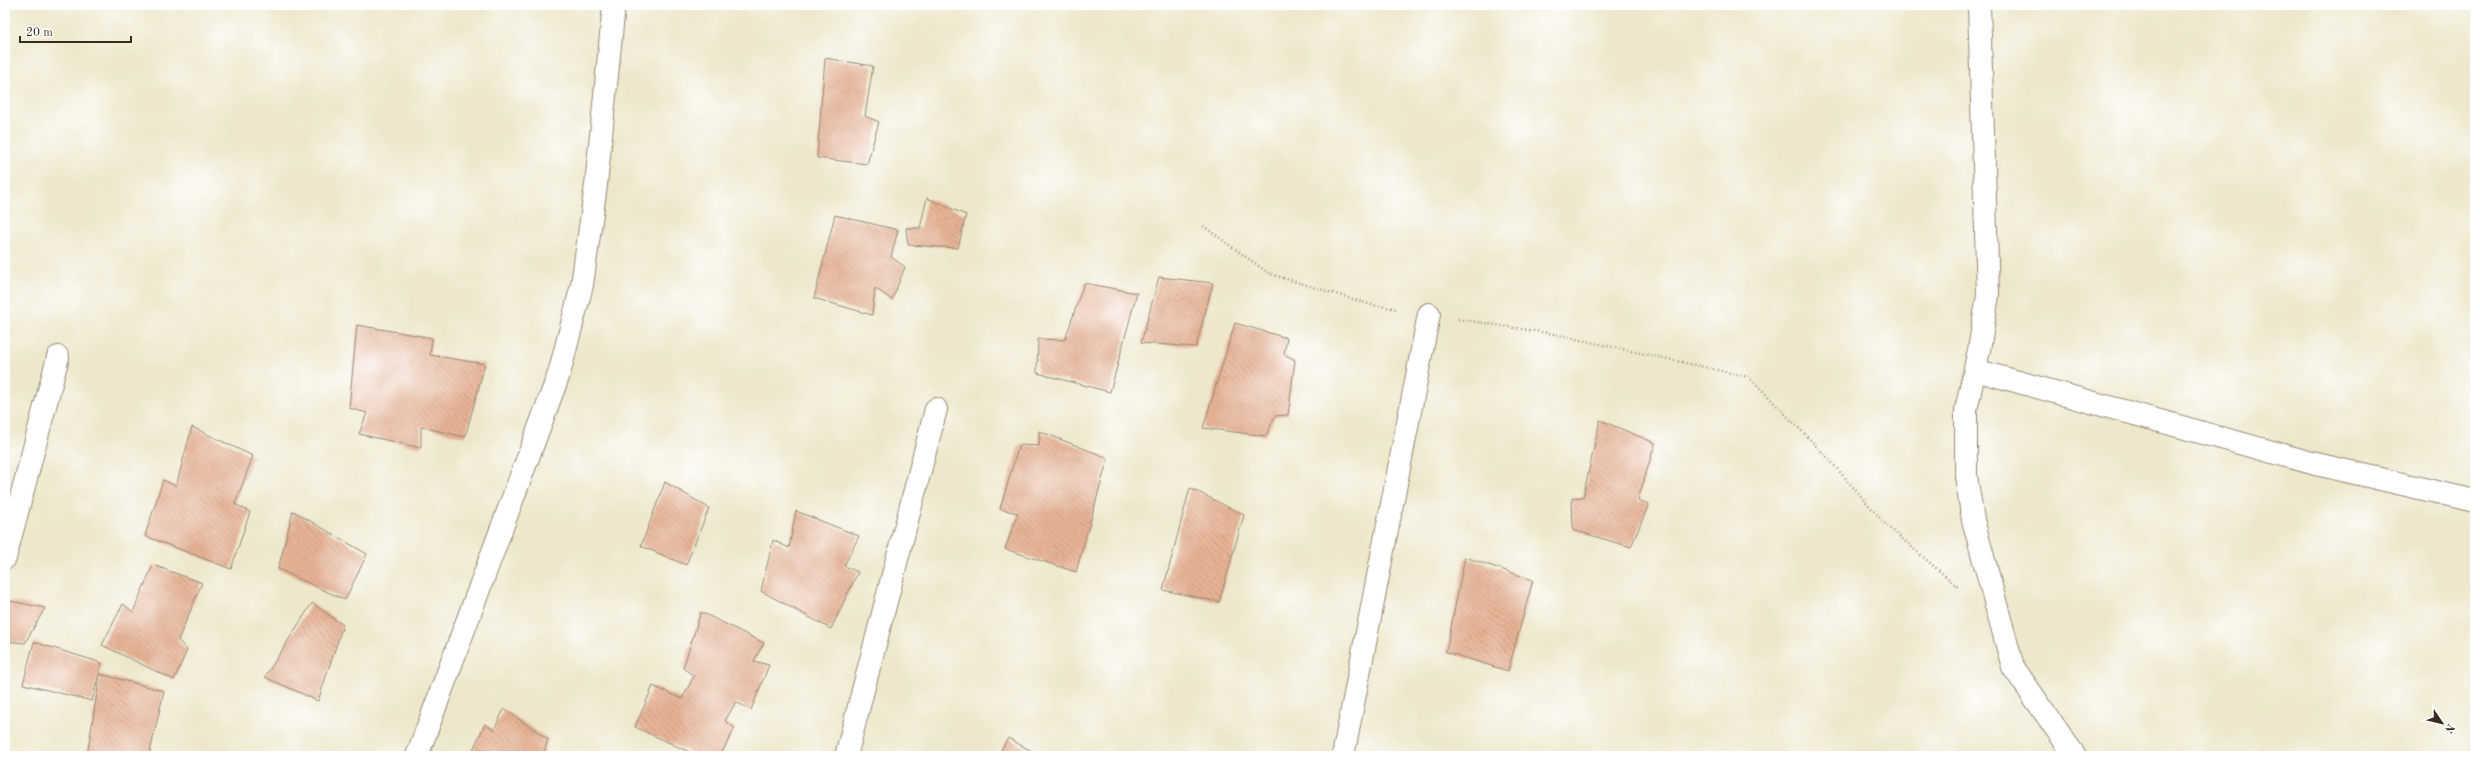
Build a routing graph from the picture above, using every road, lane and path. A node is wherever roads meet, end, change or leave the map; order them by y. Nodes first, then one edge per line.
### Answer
1 (614, 5) edge
2 (1979, 5) edge
3 (1203, 226) dead end
4 (1429, 314) junction
5 (58, 358) dead end
6 (1975, 370) junction
7 (936, 409) dead end
8 (2475, 502) edge
9 (5, 558) edge
10 (1961, 589) dead end
11 (417, 756) edge
12 (846, 756) edge
13 (1343, 756) edge
14 (2075, 756) edge

1 - 11 street
2 - 6 street
3 - 4 path
4 - 10 path
4 - 13 street
5 - 9 street
6 - 8 street
6 - 14 street
7 - 12 street

